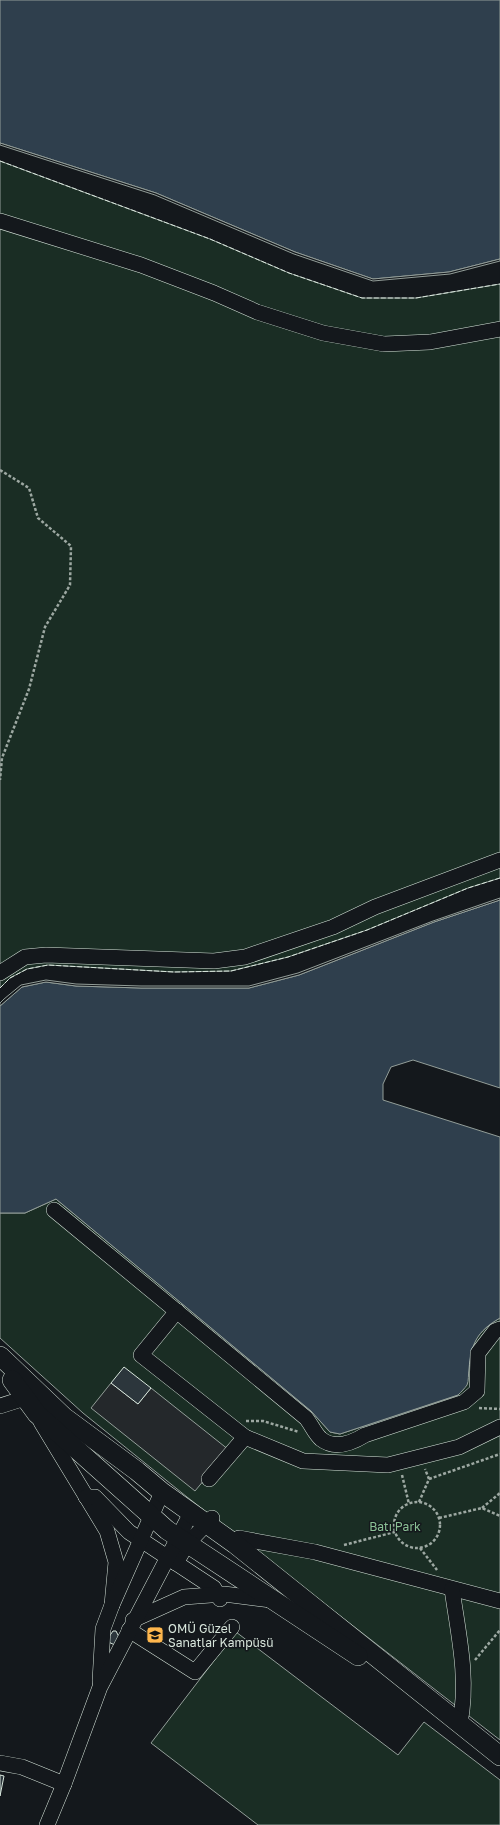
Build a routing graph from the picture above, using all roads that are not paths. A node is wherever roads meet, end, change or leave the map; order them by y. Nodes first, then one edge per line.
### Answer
1 (0, 221) edge
2 (500, 329) edge
3 (500, 860) edge
4 (0, 973) edge
5 (54, 1210) dead end
6 (177, 1311) junction
7 (500, 1329) edge
8 (0, 1356) edge
9 (0, 1362) edge
10 (25, 1398) junction
11 (0, 1406) edge
12 (37, 1414) junction
13 (500, 1428) edge
14 (239, 1432) junction
15 (209, 1479) dead end
16 (162, 1492) junction
17 (82, 1497) junction
18 (191, 1513) junction
19 (150, 1516) junction
20 (209, 1521) junction
21 (140, 1539) junction
22 (183, 1541) junction
23 (235, 1544) junction
24 (171, 1560) junction
25 (452, 1588) junction
26 (219, 1597) junction
27 (274, 1601) junction
28 (500, 1601) edge
29 (112, 1605) junction
30 (131, 1625) junction
31 (232, 1627) dead end
32 (100, 1687) junction
33 (460, 1723) junction
34 (500, 1756) edge
35 (0, 1763) edge
36 (64, 1784) junction
37 (47, 1825) edge

1 - 2 street
3 - 4 street
5 - 6 street
6 - 7 street
6 - 14 street
8 - 16 main road
9 - 10 main road
10 - 11 street
10 - 12 main road
12 - 17 street
12 - 19 main road
13 - 14 street
14 - 15 street
16 - 18 main road
16 - 19 street
17 - 21 street
17 - 29 street
18 - 20 main road
18 - 22 street
19 - 21 street
19 - 22 main road
20 - 22 street
20 - 23 main road
21 - 24 street
21 - 29 street
22 - 24 street
22 - 27 main road
23 - 25 street
23 - 33 main road
24 - 26 street
24 - 30 street
25 - 28 street
25 - 33 street
26 - 27 street
26 - 30 street
27 - 33 main road
29 - 32 street
30 - 31 street
30 - 32 street
32 - 36 street
33 - 34 main road
35 - 36 street
36 - 37 street

